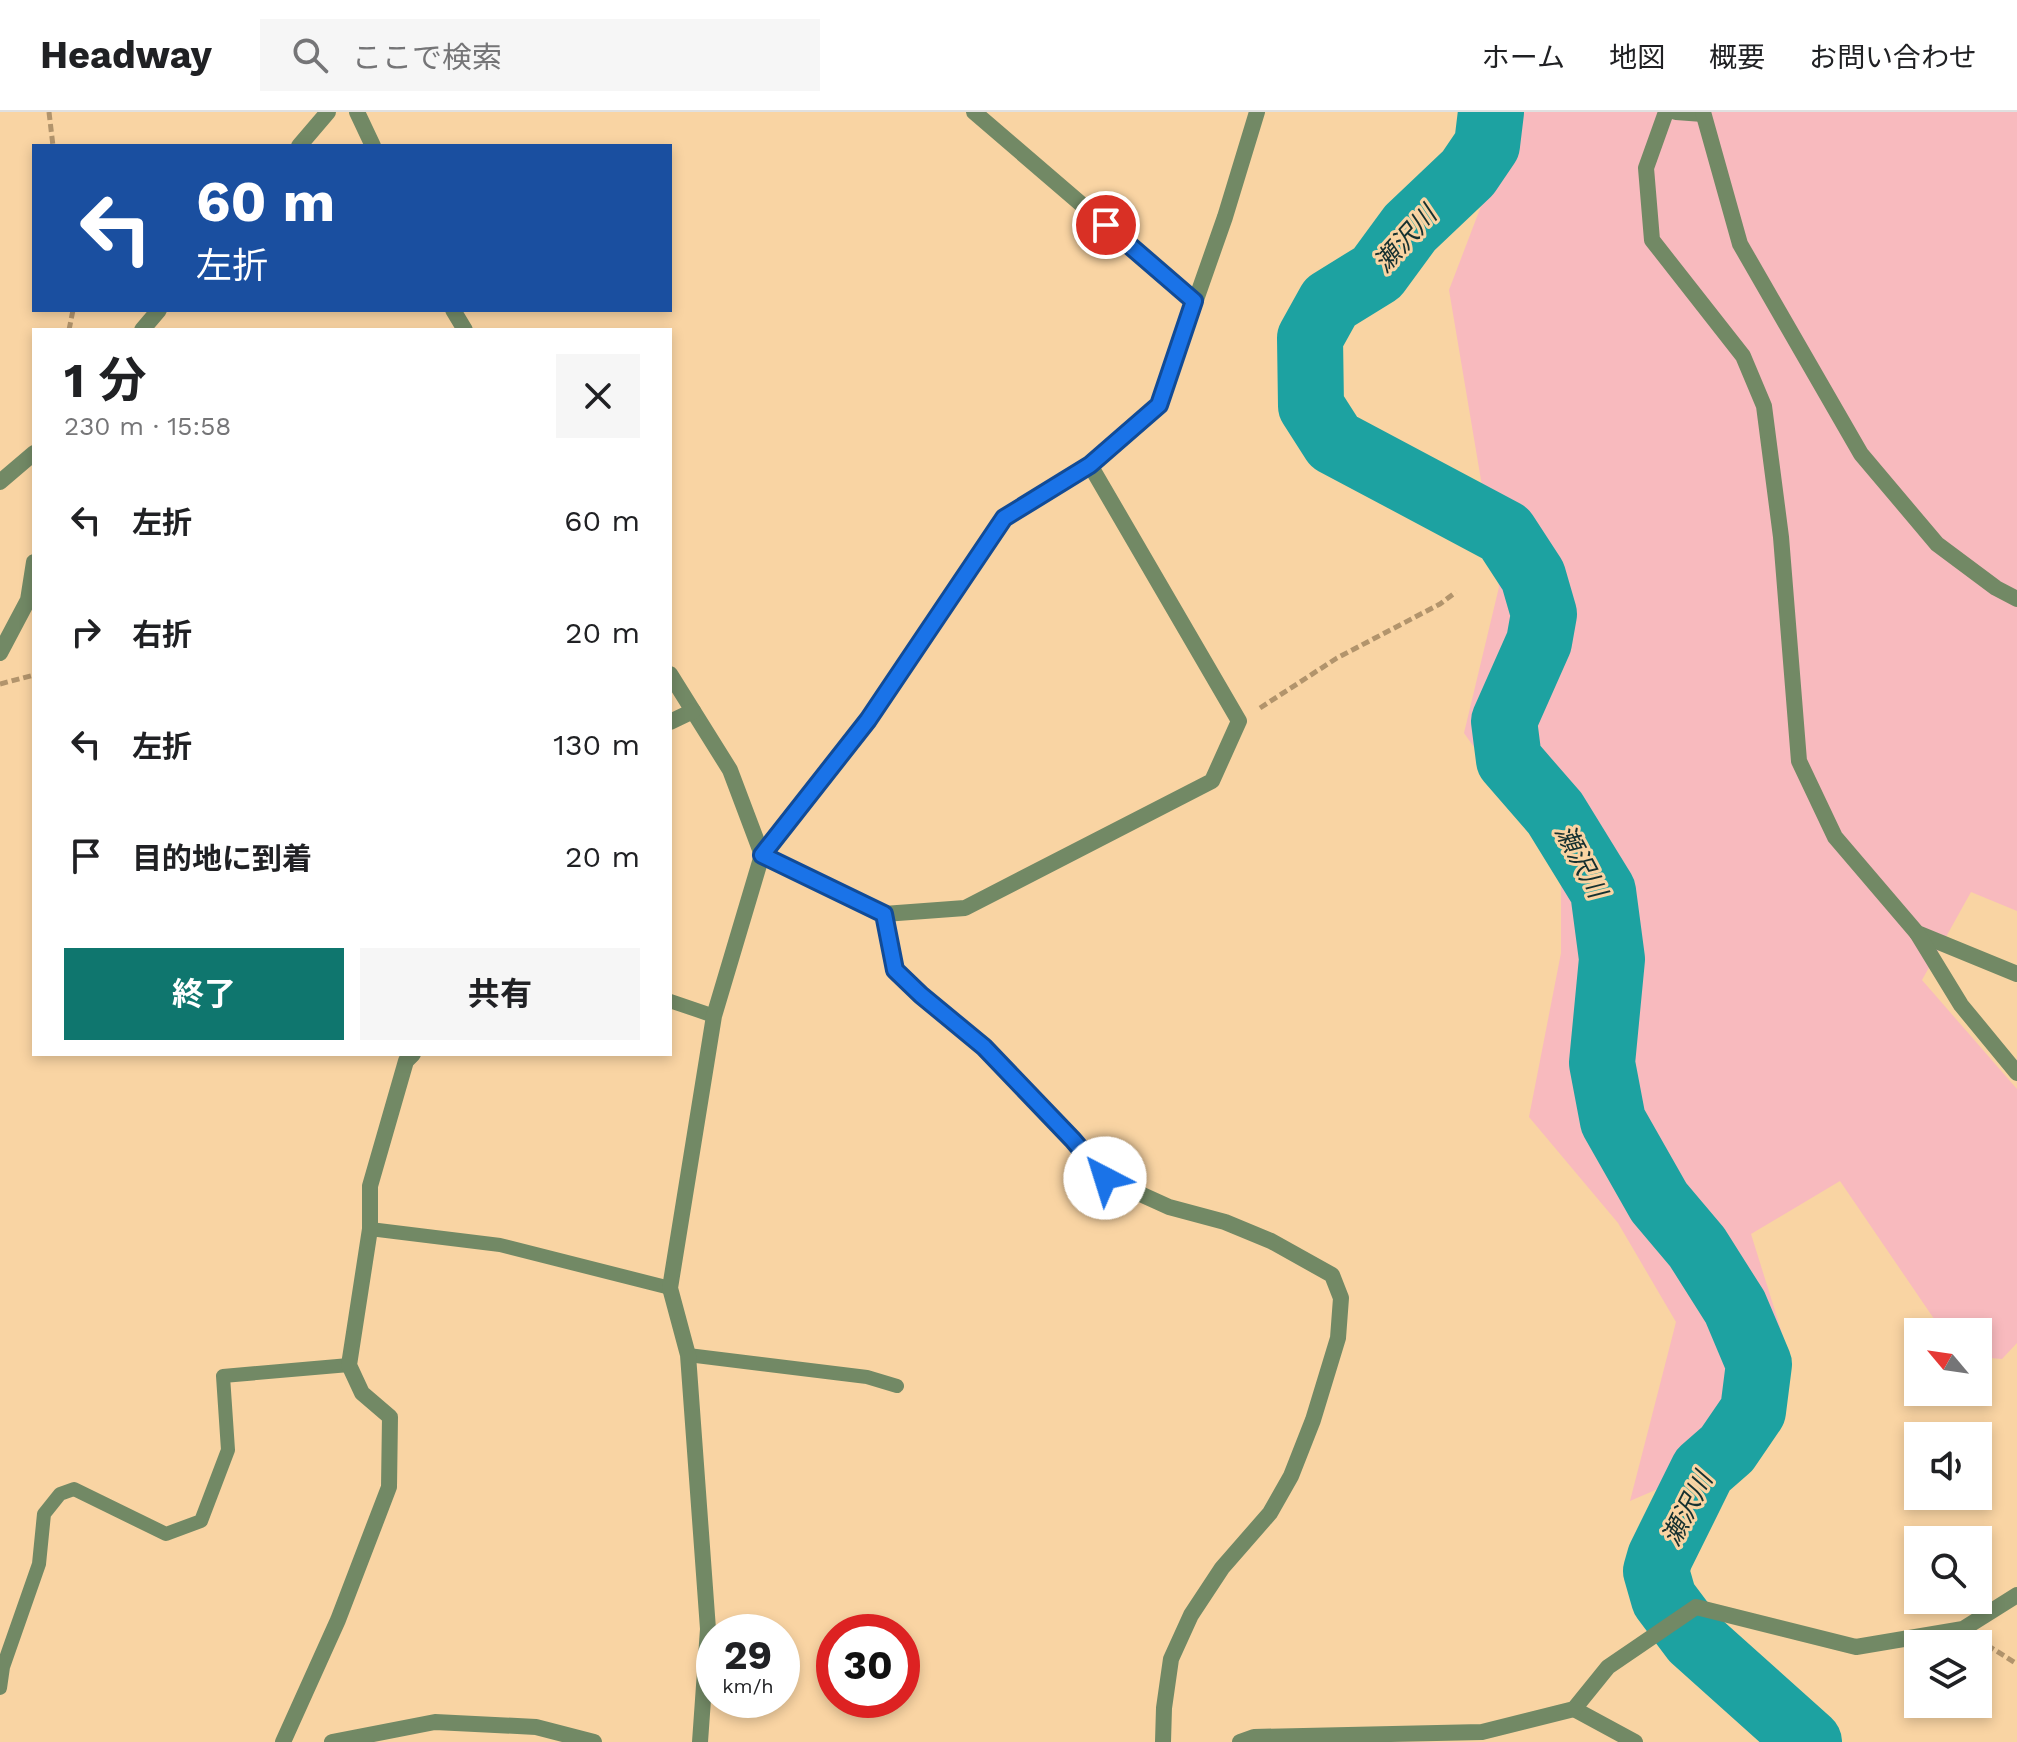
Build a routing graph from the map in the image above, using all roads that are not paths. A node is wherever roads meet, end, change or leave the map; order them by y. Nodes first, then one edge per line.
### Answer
1 (328, 112) edge
2 (357, 112) edge
3 (974, 112) edge
4 (1257, 112) edge
5 (1666, 112) edge
6 (1676, 112) edge
7 (1703, 113) edge
8 (301, 144) edge
9 (372, 144) edge
10 (1194, 301) junction
11 (157, 312) edge
12 (144, 328) edge
13 (32, 455) edge
14 (1090, 465) junction
15 (0, 482) edge
16 (32, 575) edge
17 (2017, 599) edge
18 (0, 653) edge
19 (672, 677) edge
20 (693, 711) junction
21 (672, 721) edge
22 (762, 855) junction
23 (884, 914) junction
24 (1917, 933) junction
25 (2017, 974) edge
26 (672, 1002) edge
27 (714, 1016) junction
28 (411, 1056) edge
29 (2017, 1073) edge
30 (370, 1229) junction
31 (670, 1288) junction
32 (688, 1355) junction
33 (349, 1365) junction
34 (897, 1386) dead end
35 (2017, 1595) edge
36 (0, 1688) edge
37 (1574, 1709) junction
38 (1339, 1738) edge
39 (283, 1742) edge
40 (332, 1742) edge
41 (594, 1742) edge
42 (700, 1742) edge
43 (1163, 1742) edge
44 (1240, 1742) edge
45 (1635, 1742) edge

1 - 8 street
2 - 9 street
3 - 10 street
4 - 10 street
5 - 24 street
6 - 7 street
7 - 17 street
10 - 14 street
11 - 12 street
13 - 15 street
14 - 22 street
14 - 23 street
16 - 18 street
19 - 20 street
20 - 21 street
20 - 22 street
22 - 23 street
22 - 27 street
23 - 43 street
24 - 25 street
24 - 29 street
26 - 27 lane
27 - 31 street
28 - 30 street
30 - 31 lane
30 - 33 street
31 - 32 street
32 - 34 lane
32 - 42 street
33 - 36 lane
33 - 39 street
35 - 37 street
37 - 38 street
37 - 45 street
38 - 44 street
40 - 41 street

